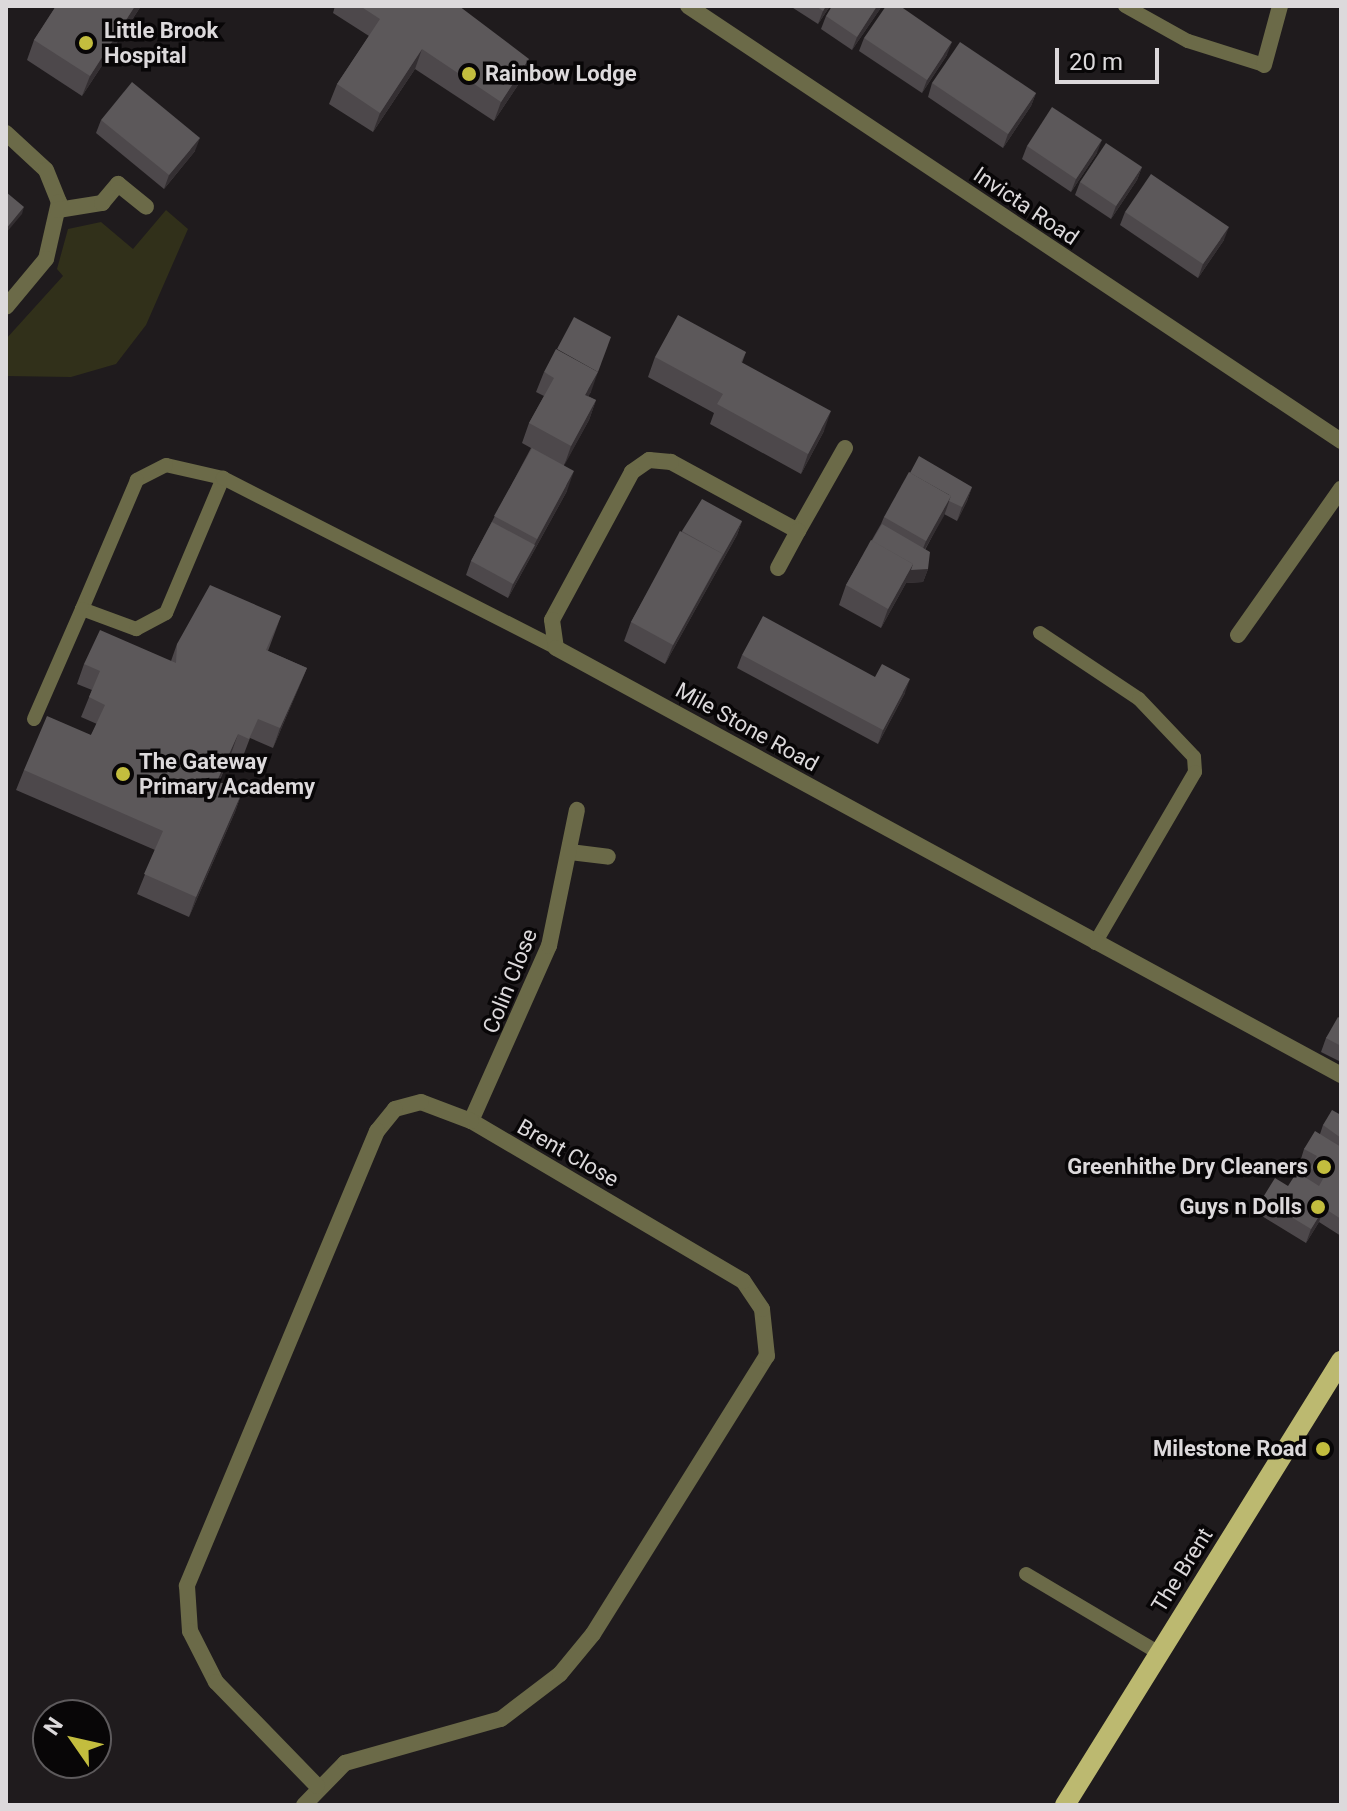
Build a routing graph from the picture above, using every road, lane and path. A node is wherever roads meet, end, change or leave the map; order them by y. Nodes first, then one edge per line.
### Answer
1 (688, 6) edge
2 (1125, 6) edge
3 (1280, 6) edge
4 (1264, 65) joint
5 (6, 133) edge
6 (146, 207) dead end
7 (58, 210) junction
8 (6, 307) edge
9 (1341, 441) edge
10 (845, 448) dead end
11 (223, 478) junction
12 (1341, 489) edge
13 (798, 531) junction
14 (778, 568) dead end
15 (82, 609) junction
16 (1040, 633) dead end
17 (1238, 635) dead end
18 (556, 648) junction
19 (34, 719) dead end
20 (577, 810) dead end
21 (570, 852) junction
22 (608, 857) dead end
23 (1095, 943) junction
24 (1341, 1075) edge
25 (471, 1121) junction
26 (1341, 1361) edge
27 (1026, 1574) dead end
28 (1159, 1653) junction
29 (317, 1786) junction
30 (304, 1805) edge
31 (1065, 1805) edge

1 - 9 street, Invicta Road
2 - 4 lane
3 - 4 street
5 - 7 street
6 - 7 street
7 - 8 street
10 - 13 street
11 - 15 lane
11 - 15 lane
11 - 18 lane
12 - 17 street
13 - 14 street
13 - 18 street
15 - 19 lane
16 - 23 lane
18 - 23 street, Mile Stone Road
20 - 21 street, Colin Close
21 - 22 street
21 - 25 street, Colin Close
23 - 24 street, Mile Stone Road
25 - 29 street, Brent Close
25 - 29 street, Brent Close
26 - 28 main road, The Brent
27 - 28 lane
28 - 31 main road, The Brent
29 - 30 street, Brent Close

